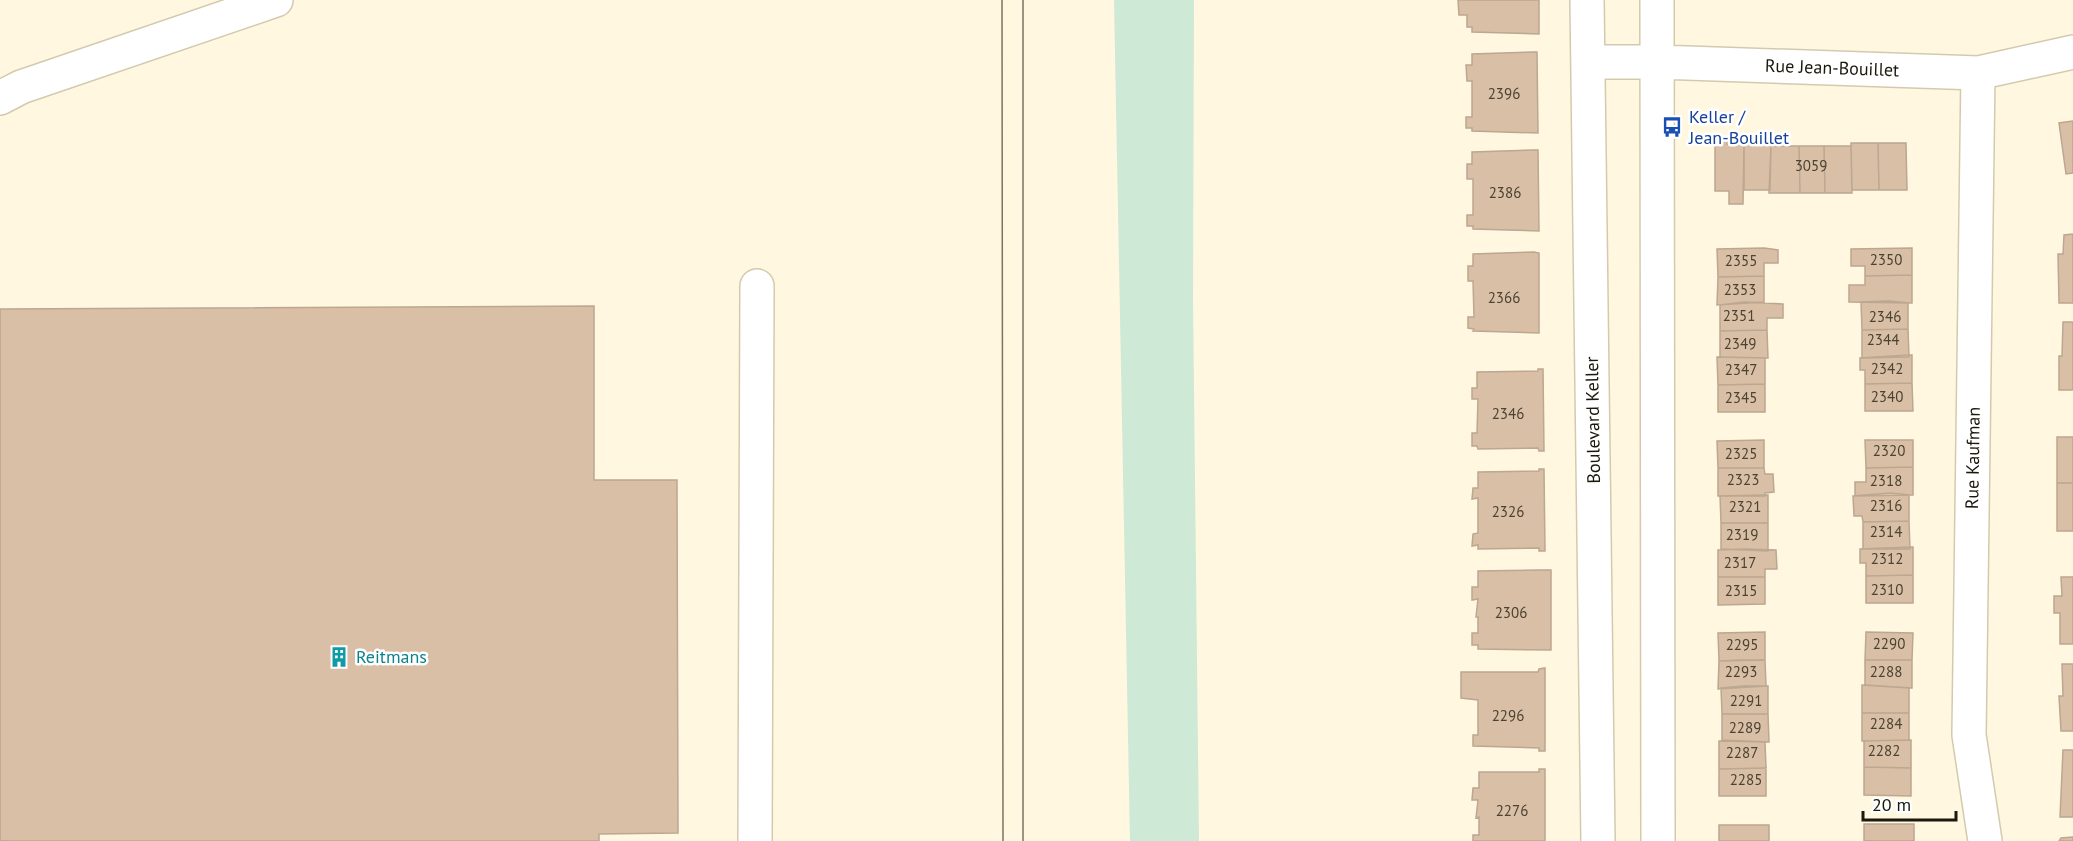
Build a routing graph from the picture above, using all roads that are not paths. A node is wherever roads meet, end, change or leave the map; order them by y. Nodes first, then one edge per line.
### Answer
1 (276, 0) edge
2 (1587, 0) edge
3 (1657, 0) edge
4 (2073, 52) edge
5 (1658, 62) junction
6 (1588, 63) junction
7 (1978, 73) junction
8 (0, 98) edge
9 (757, 286) dead end
10 (755, 841) edge
11 (1598, 841) edge
12 (1658, 841) edge
13 (1985, 841) edge

1 - 8 street
2 - 6 street, Boulevard Keller
3 - 5 street
4 - 7 street, Rue Jean-Bouillet
5 - 6 street, Rue Jean-Bouillet
5 - 7 street, Rue Jean-Bouillet
5 - 12 street
6 - 11 street, Boulevard Keller
7 - 13 street, Rue Kaufman
9 - 10 street

